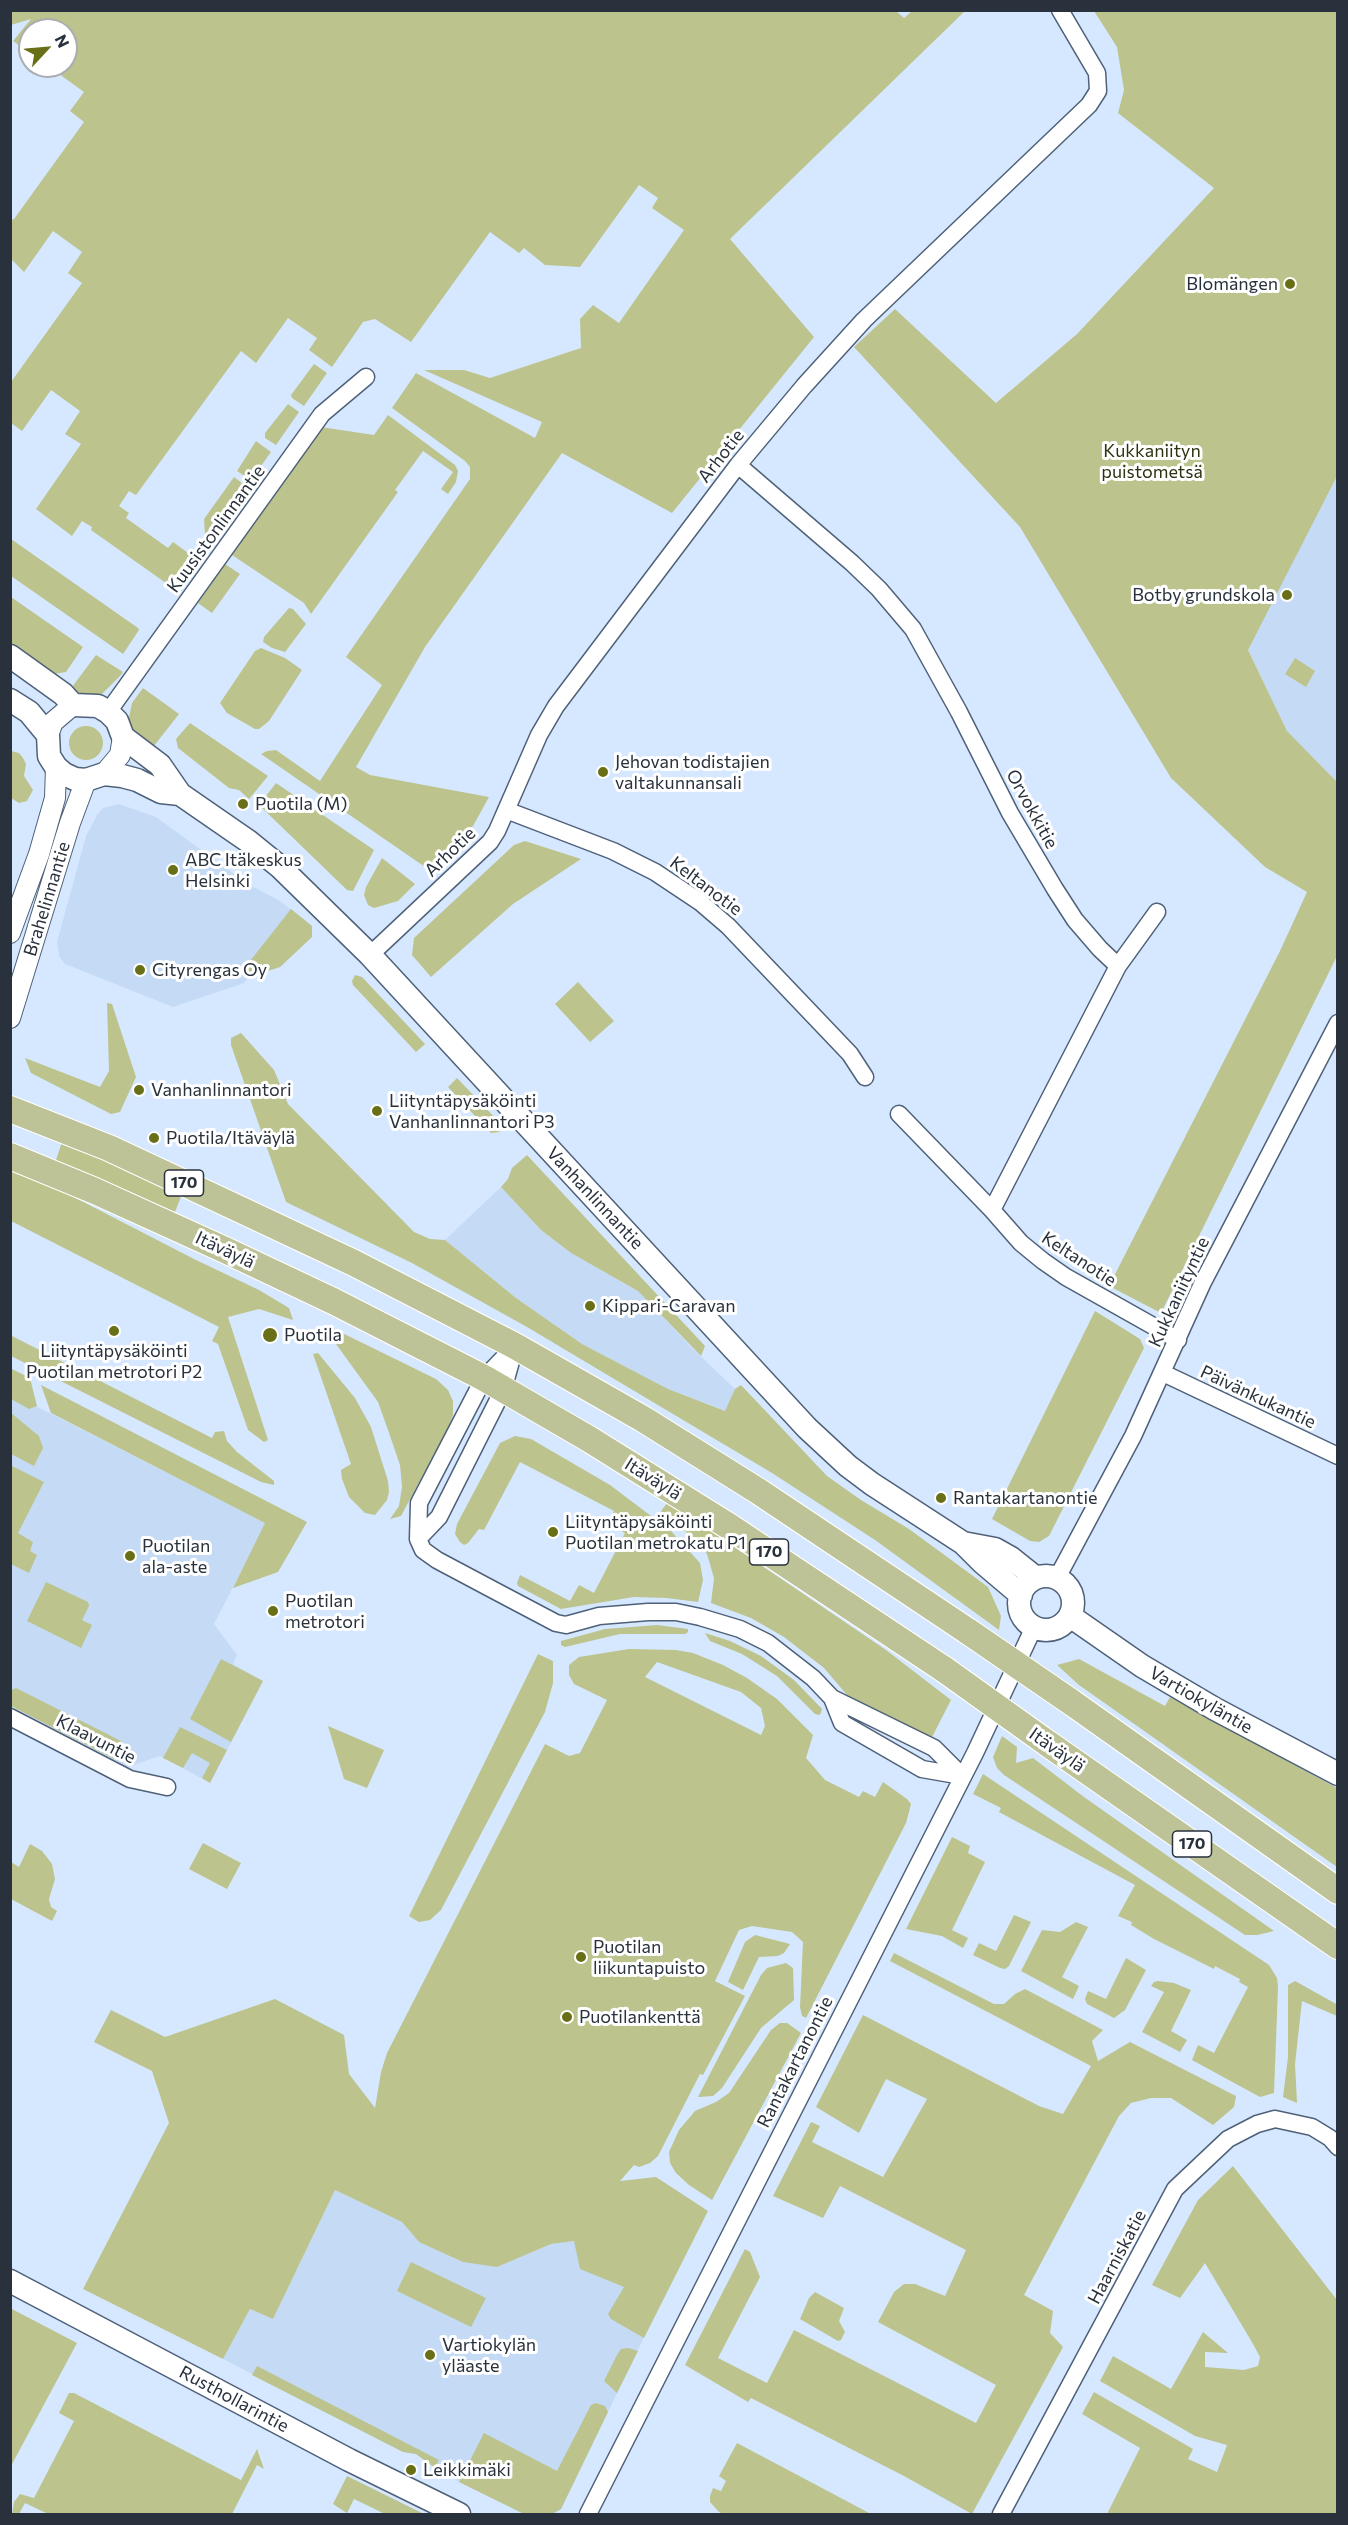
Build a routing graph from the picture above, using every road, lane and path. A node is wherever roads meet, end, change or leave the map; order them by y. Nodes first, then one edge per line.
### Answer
1 (1060, 10) edge
2 (366, 377) dead end
3 (738, 465) junction
4 (10, 656) edge
5 (10, 700) edge
6 (73, 705) junction
7 (108, 712) junction
8 (48, 735) junction
9 (123, 737) junction
10 (56, 767) junction
11 (95, 777) junction
12 (180, 794) junction
13 (506, 810) junction
14 (1157, 912) dead end
15 (10, 933) edge
16 (370, 955) junction
17 (1118, 966) junction
18 (10, 1018) edge
19 (1338, 1023) edge
20 (865, 1077) dead end
21 (10, 1109) edge
22 (899, 1114) dead end
23 (10, 1156) edge
24 (992, 1209) junction
25 (1178, 1340) junction
26 (515, 1346) junction
27 (1163, 1373) junction
28 (493, 1384) junction
29 (1338, 1456) edge
30 (418, 1539) junction
31 (963, 1543) junction
32 (1046, 1578) junction
33 (1021, 1595) junction
34 (1070, 1616) junction
35 (1034, 1627) junction
36 (832, 1698) junction
37 (10, 1717) edge
38 (1338, 1774) edge
39 (962, 1776) junction
40 (168, 1787) dead end
41 (1338, 1891) edge
42 (1338, 1946) edge
43 (1338, 2147) edge
44 (10, 2282) edge
45 (459, 2514) edge
46 (588, 2514) edge
47 (1001, 2514) edge

1 - 3 street, Arhotie
2 - 7 street, Kuusistonlinnantie
3 - 13 street, Arhotie
3 - 17 street, Orvokkitie
4 - 6 main road
5 - 8 main road
6 - 7 main road
6 - 8 street
7 - 9 main road, Vanhanlinnantie
8 - 10 main road
9 - 11 street
9 - 12 main road, Vanhanlinnantie
10 - 11 main road, Vanhanlinnantie
10 - 15 street, Brahelinnantie
11 - 12 main road, Vanhanlinnantie
11 - 18 street, Brahelinnantie
12 - 16 main road, Vanhanlinnantie
13 - 16 street, Arhotie
13 - 20 street, Keltanotie
14 - 17 street
16 - 31 main road, Vanhanlinnantie
17 - 24 street
19 - 25 street, Kukkaniityntie
21 - 26 main road, 170
22 - 24 street, Keltanotie
23 - 28 main road, Itäväylä / 170
24 - 25 street, Keltanotie
25 - 27 street, Kukkaniityntie
26 - 28 street
26 - 41 main road, 170, bridge
27 - 29 street, Päivänkukantie
27 - 32 street, Kukkaniityntie
28 - 30 street
28 - 30 street
28 - 42 main road, Itäväylä / 170, bridge
30 - 36 street
31 - 32 main road, Vanhanlinnantie
31 - 33 main road, Vanhanlinnantie
32 - 33 main road
32 - 34 main road
33 - 35 main road
34 - 35 main road
34 - 38 main road, Vartiokyläntie
35 - 39 street, Rantakartanontie
36 - 39 street
36 - 39 street
37 - 40 street, Klaavuntie
39 - 46 street, Rantakartanontie
43 - 47 street, Haarniskatie
44 - 45 main road, Rusthollarintie

